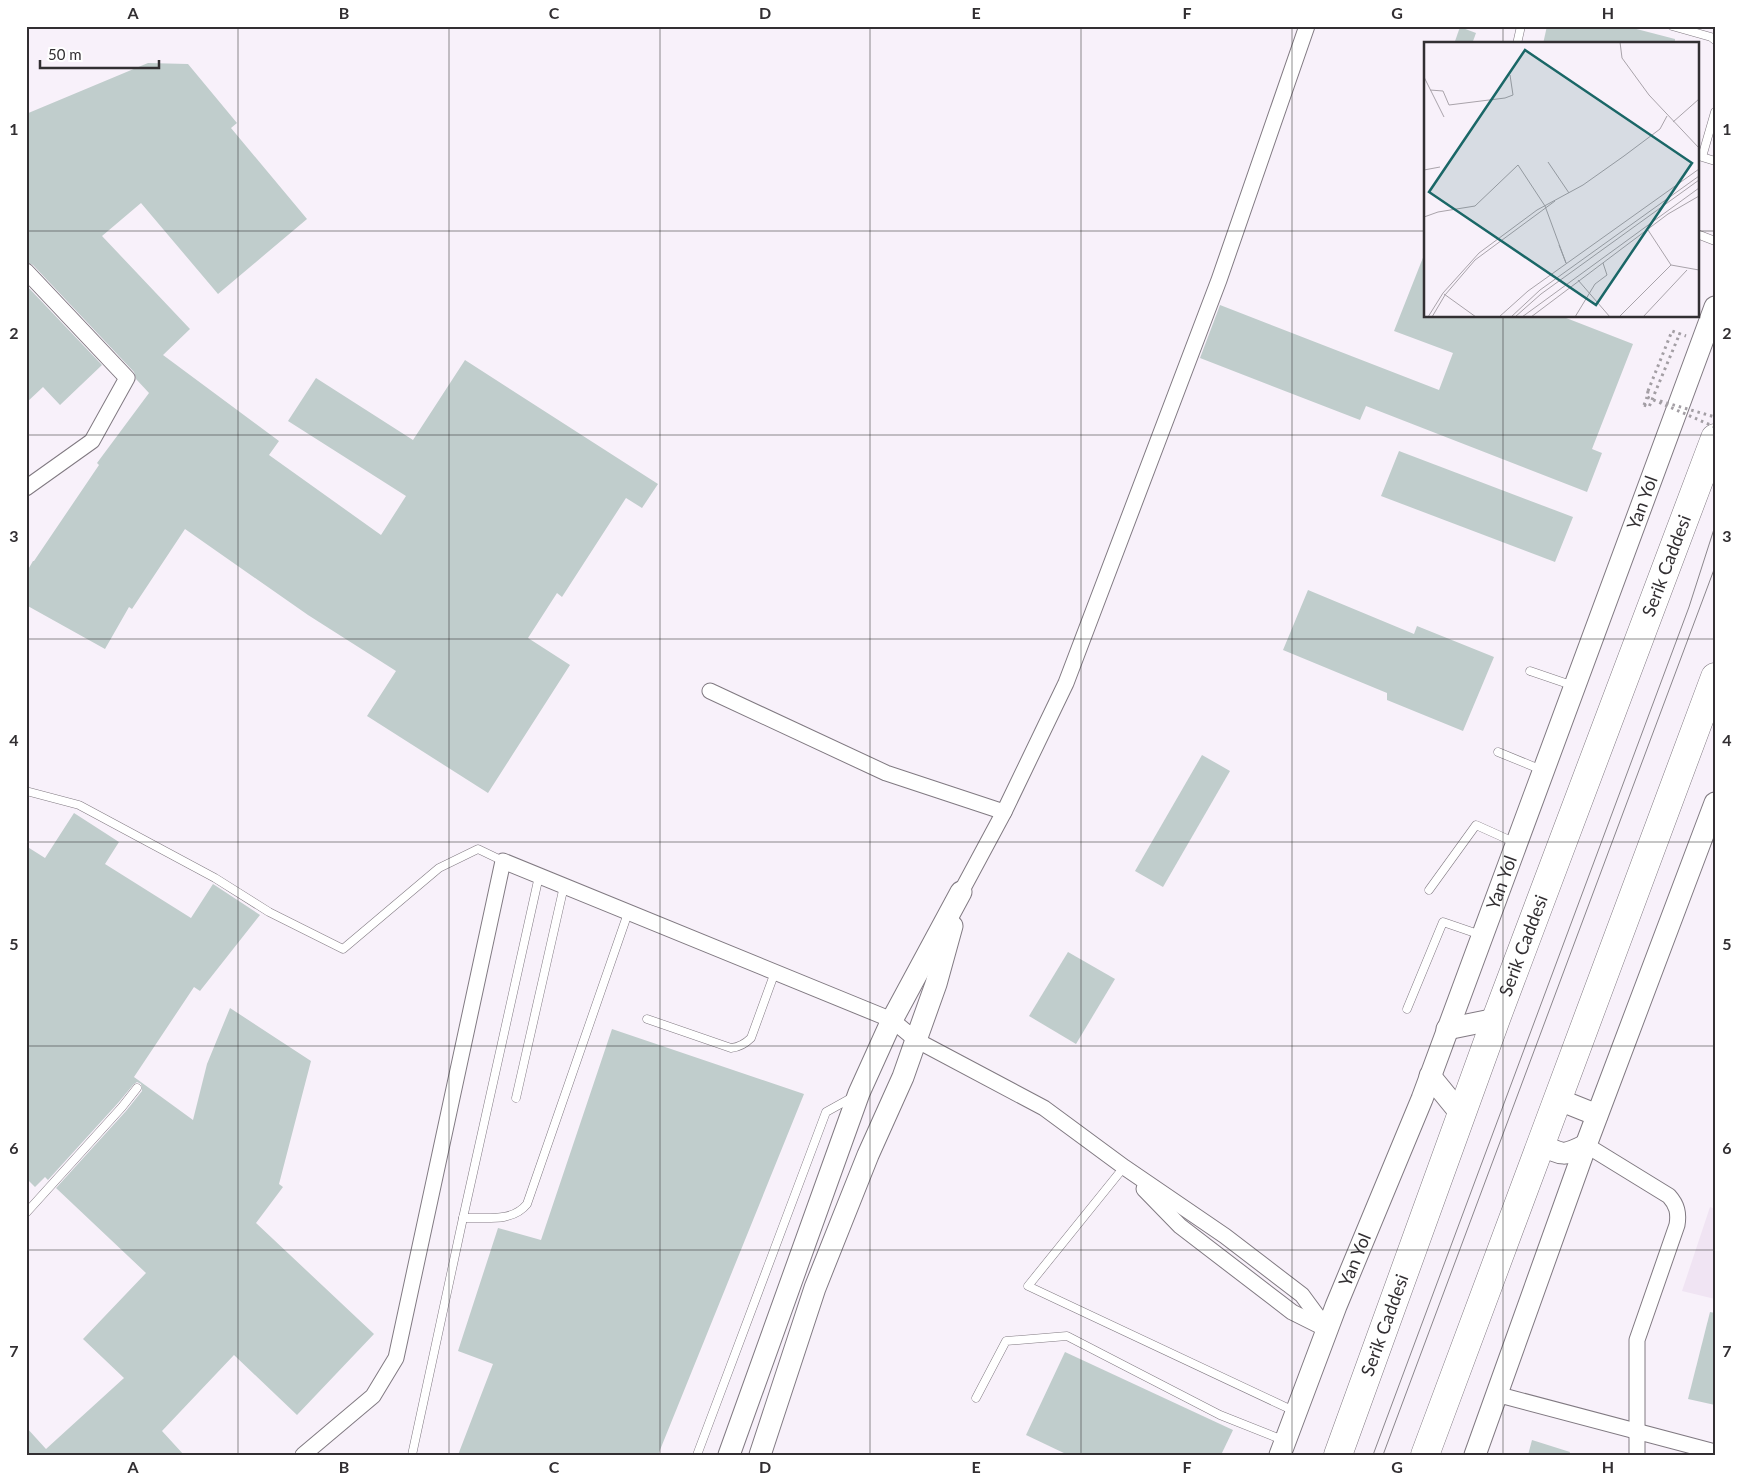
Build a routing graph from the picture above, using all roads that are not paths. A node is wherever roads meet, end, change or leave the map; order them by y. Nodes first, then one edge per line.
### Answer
1 (1307, 26) edge
2 (1521, 26) edge
3 (1672, 26) edge
4 (1715, 40) edge
5 (1517, 42) edge
6 (1715, 112) edge
7 (1715, 162) edge
8 (1698, 234) edge
9 (1715, 241) edge
10 (26, 271) edge
11 (1715, 307) edge
12 (1715, 438) edge
13 (26, 488) edge
14 (1530, 671) dead end
15 (1715, 677) edge
16 (1574, 686) junction
17 (710, 691) dead end
18 (1498, 752) dead end
19 (1542, 771) junction
20 (26, 791) edge
21 (1715, 803) edge
22 (1004, 812) junction
23 (1516, 843) junction
24 (503, 861) junction
25 (539, 876) junction
26 (564, 886) junction
27 (1429, 890) dead end
28 (961, 892) junction
29 (628, 913) junction
30 (1482, 935) junction
31 (775, 972) junction
32 (1407, 1009) dead end
33 (647, 1019) dead end
34 (1496, 1019) junction
35 (892, 1020) junction
36 (1447, 1029) junction
37 (916, 1040) junction
38 (1430, 1076) junction
39 (137, 1088) dead end
40 (859, 1094) junction
41 (516, 1098) dead end
42 (1557, 1099) junction
43 (1462, 1114) junction
44 (1597, 1115) junction
45 (1541, 1144) junction
46 (1586, 1145) junction
47 (1124, 1168) junction
48 (26, 1213) edge
49 (463, 1218) junction
50 (1327, 1329) junction
51 (1496, 1394) junction
52 (976, 1398) dead end
53 (1296, 1412) junction
54 (1636, 1432) junction
55 (1282, 1448) edge
56 (1715, 1452) edge
57 (303, 1455) edge
58 (412, 1455) edge
59 (697, 1455) edge
60 (729, 1455) edge
61 (760, 1455) edge
62 (1338, 1455) edge
63 (1425, 1455) edge
64 (1475, 1455) edge
65 (1637, 1455) edge

1 - 22 street
2 - 5 lane
3 - 4 lane
6 - 7 lane
8 - 9 lane
10 - 13 street
11 - 16 street, Yan Yol
12 - 34 highway, Serik Caddesi
14 - 16 lane
15 - 42 highway
16 - 19 street, Yan Yol
17 - 22 street
18 - 19 lane
19 - 23 street, Yan Yol
20 - 24 lane
21 - 44 street
22 - 28 street
23 - 27 lane
23 - 30 street, Yan Yol
24 - 25 street
24 - 57 street
25 - 26 street
25 - 49 lane
26 - 29 street
26 - 41 lane
28 - 35 street
28 - 37 street
29 - 31 street
29 - 49 lane
30 - 32 lane
30 - 36 street, Yan Yol
31 - 33 lane
31 - 35 street
34 - 36 street
34 - 43 highway, Serik Caddesi
35 - 37 street
35 - 40 street
36 - 38 street, Yan Yol
37 - 47 street
37 - 61 street
38 - 43 street
38 - 50 street, Yan Yol
39 - 48 lane
40 - 59 lane
40 - 60 street
42 - 44 street
42 - 45 highway
43 - 62 highway, Serik Caddesi
44 - 46 street
45 - 46 street
45 - 63 highway
46 - 51 street
46 - 54 street
47 - 50 street
47 - 53 lane
49 - 58 lane
50 - 53 street, Yan Yol
51 - 54 street
51 - 64 street
52 - 55 lane
53 - 55 street, Yan Yol
54 - 56 street
54 - 65 street

